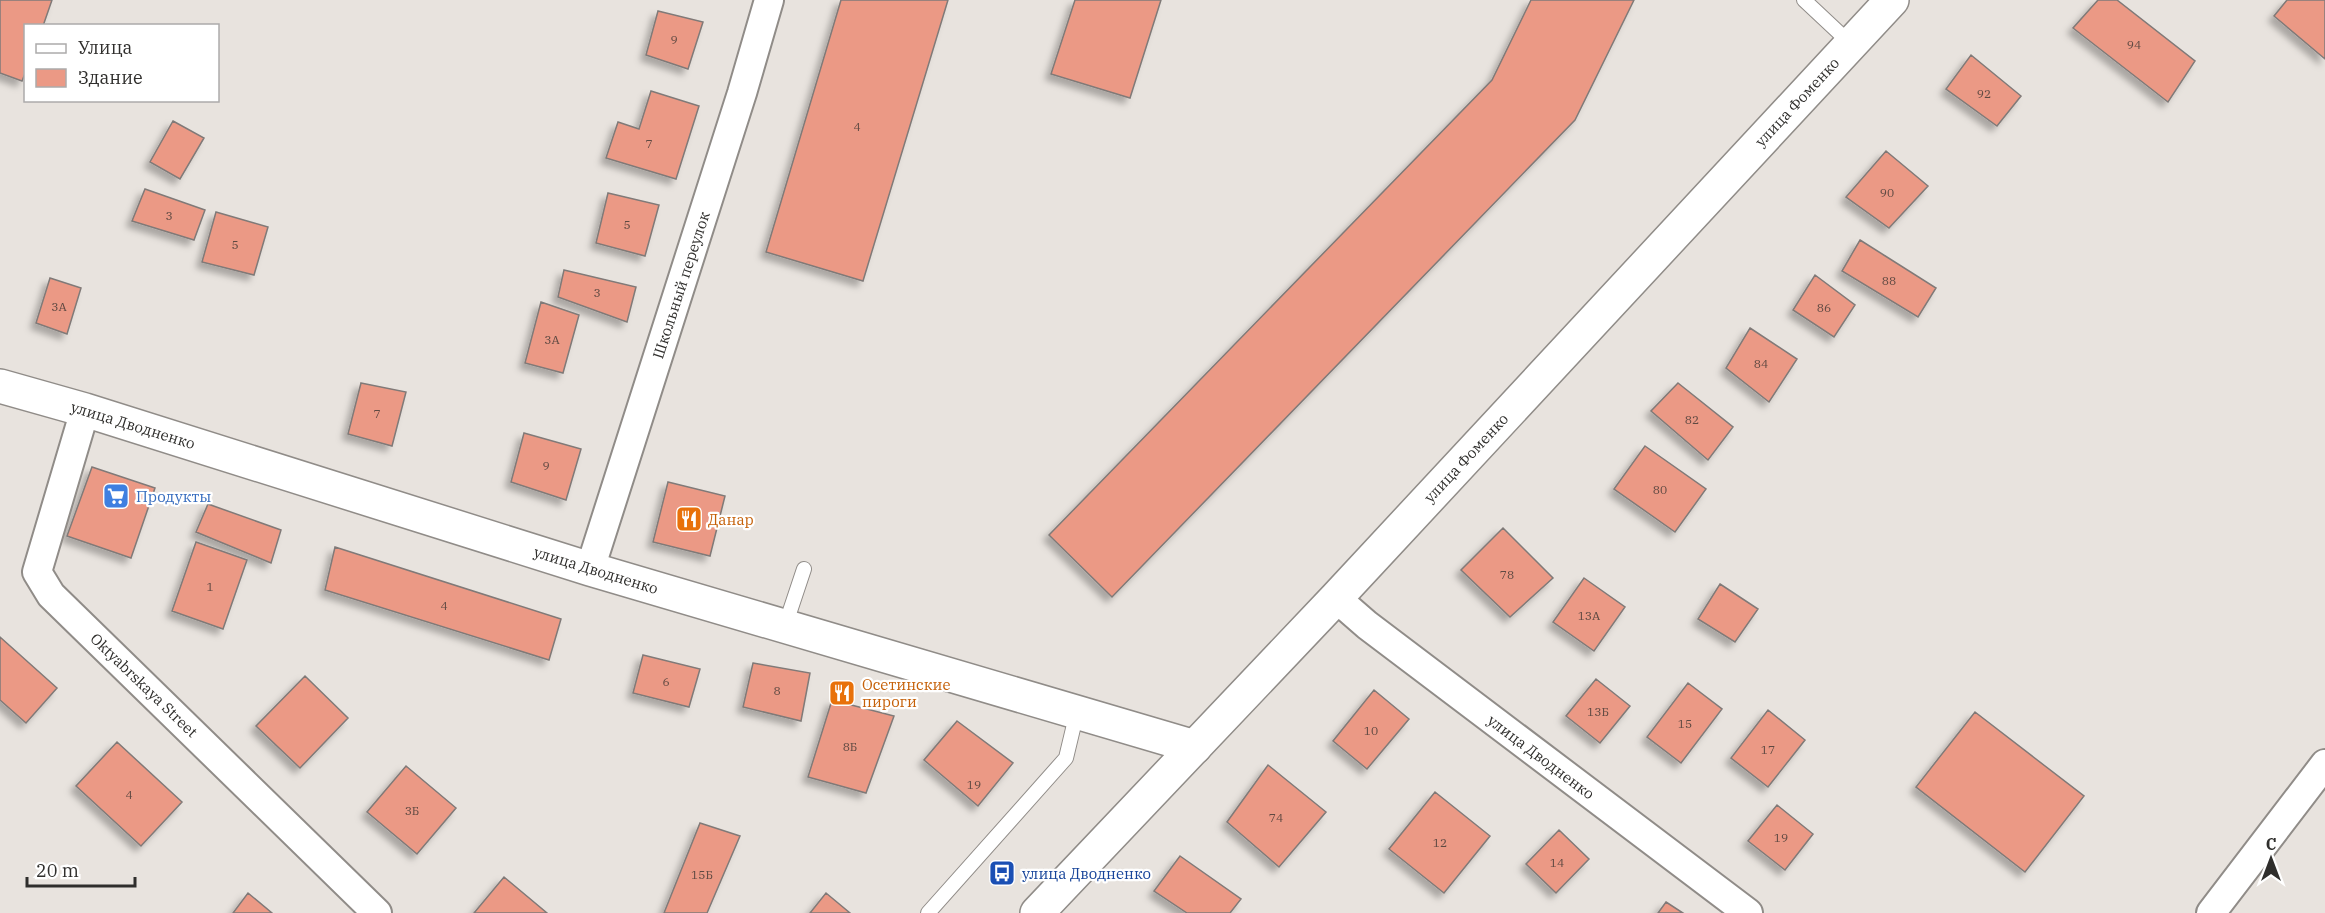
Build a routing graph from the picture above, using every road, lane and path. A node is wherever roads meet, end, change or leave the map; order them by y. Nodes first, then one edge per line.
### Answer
1 (769, 0) edge
2 (1804, 0) edge
3 (1892, 0) edge
4 (1851, 44) junction
5 (0, 386) edge
6 (86, 410) junction
7 (804, 568) dead end
8 (590, 569) junction
9 (1336, 598) junction
10 (786, 626) junction
11 (1077, 712) junction
12 (1195, 747) junction
13 (2325, 764) edge
14 (377, 913) edge
15 (928, 913) edge
16 (1037, 913) edge
17 (1748, 913) edge
18 (2211, 913) edge

1 - 8 street, Школьный переулок
2 - 4 lane
3 - 4 street, улица Фоменко
4 - 9 street, улица Фоменко
5 - 6 street, улица Дводненко
6 - 8 street, улица Дводненко
6 - 14 street, Oktyabrskaya Street
7 - 10 lane
8 - 10 street, улица Дводненко
9 - 12 street, улица Фоменко
9 - 17 street, улица Дводненко
10 - 11 street, улица Дводненко
11 - 12 street, улица Дводненко
11 - 15 lane
12 - 16 street, улица Фоменко
13 - 18 street

